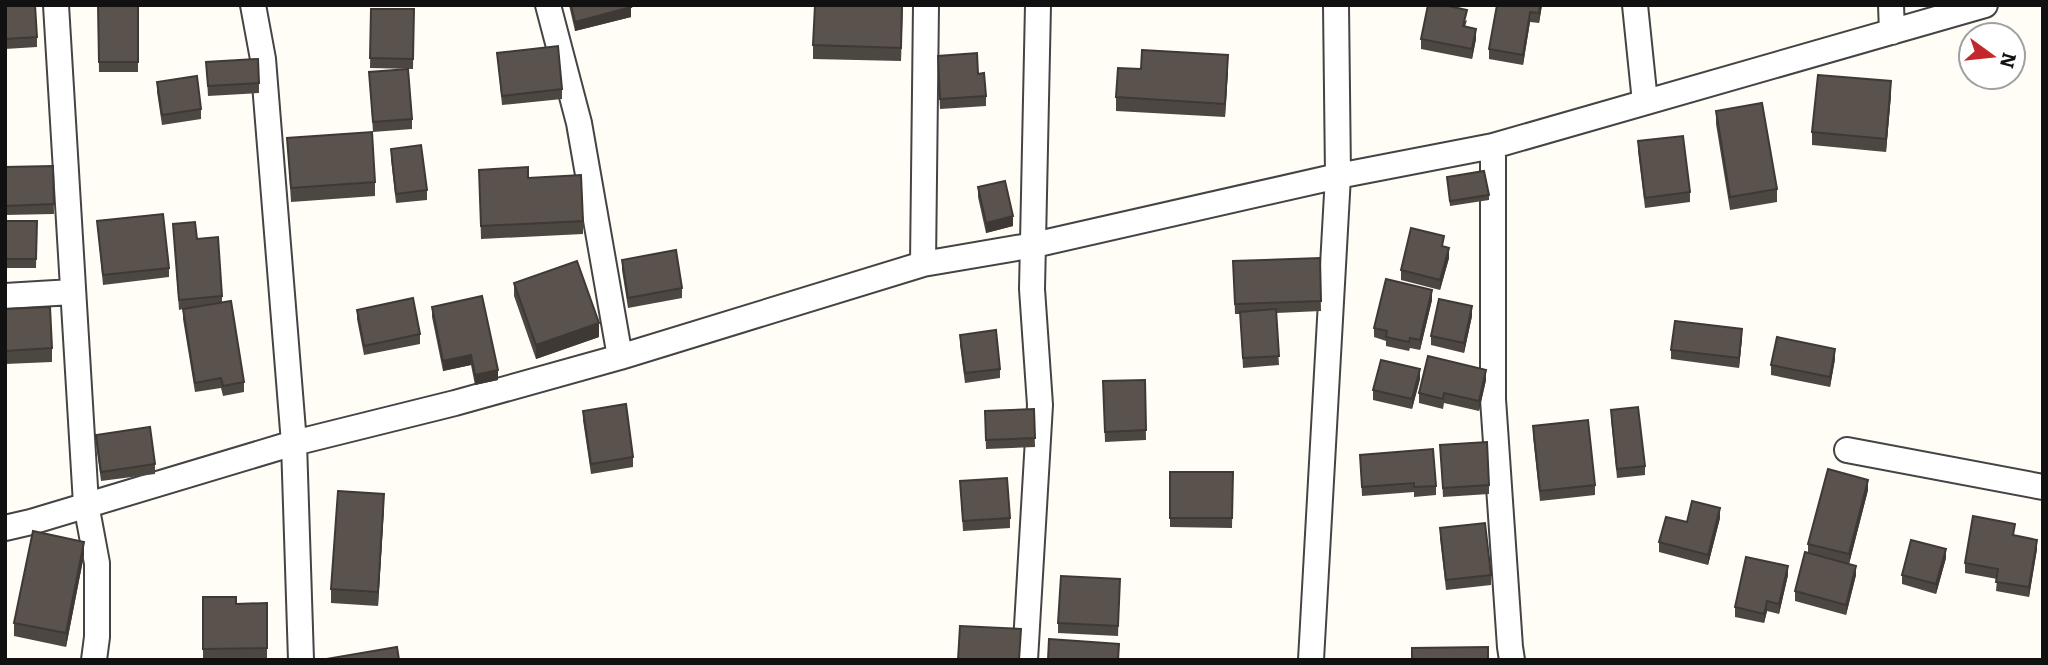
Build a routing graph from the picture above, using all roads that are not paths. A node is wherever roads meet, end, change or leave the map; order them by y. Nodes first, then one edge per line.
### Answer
1 (57, 5) edge
2 (253, 5) edge
3 (548, 5) edge
4 (926, 5) edge
5 (1038, 5) edge
6 (1336, 5) edge
7 (1635, 5) edge
8 (1891, 5) edge
9 (1984, 5) edge
10 (1892, 32) junction
11 (1646, 102) junction
12 (1493, 146) junction
13 (1338, 176) junction
14 (1034, 245) junction
15 (923, 264) junction
16 (72, 292) junction
17 (5, 296) edge
18 (620, 357) junction
19 (294, 443) junction
20 (1847, 450) dead end
21 (2043, 487) edge
22 (86, 504) junction
23 (5, 528) edge
24 (94, 660) edge
25 (301, 660) edge
26 (1025, 660) edge
27 (1311, 660) edge
28 (1512, 660) edge

1 - 16 street
2 - 19 street
3 - 18 street
4 - 15 street
5 - 14 street
6 - 13 street
7 - 11 street
8 - 10 street
9 - 10 street
10 - 11 street
11 - 12 street
12 - 13 street
12 - 28 street
13 - 14 street
13 - 27 street
14 - 15 street
14 - 26 street
15 - 18 street
16 - 17 street
16 - 22 street
18 - 19 street
19 - 22 street
19 - 25 street
20 - 21 street
22 - 23 street
22 - 24 street

